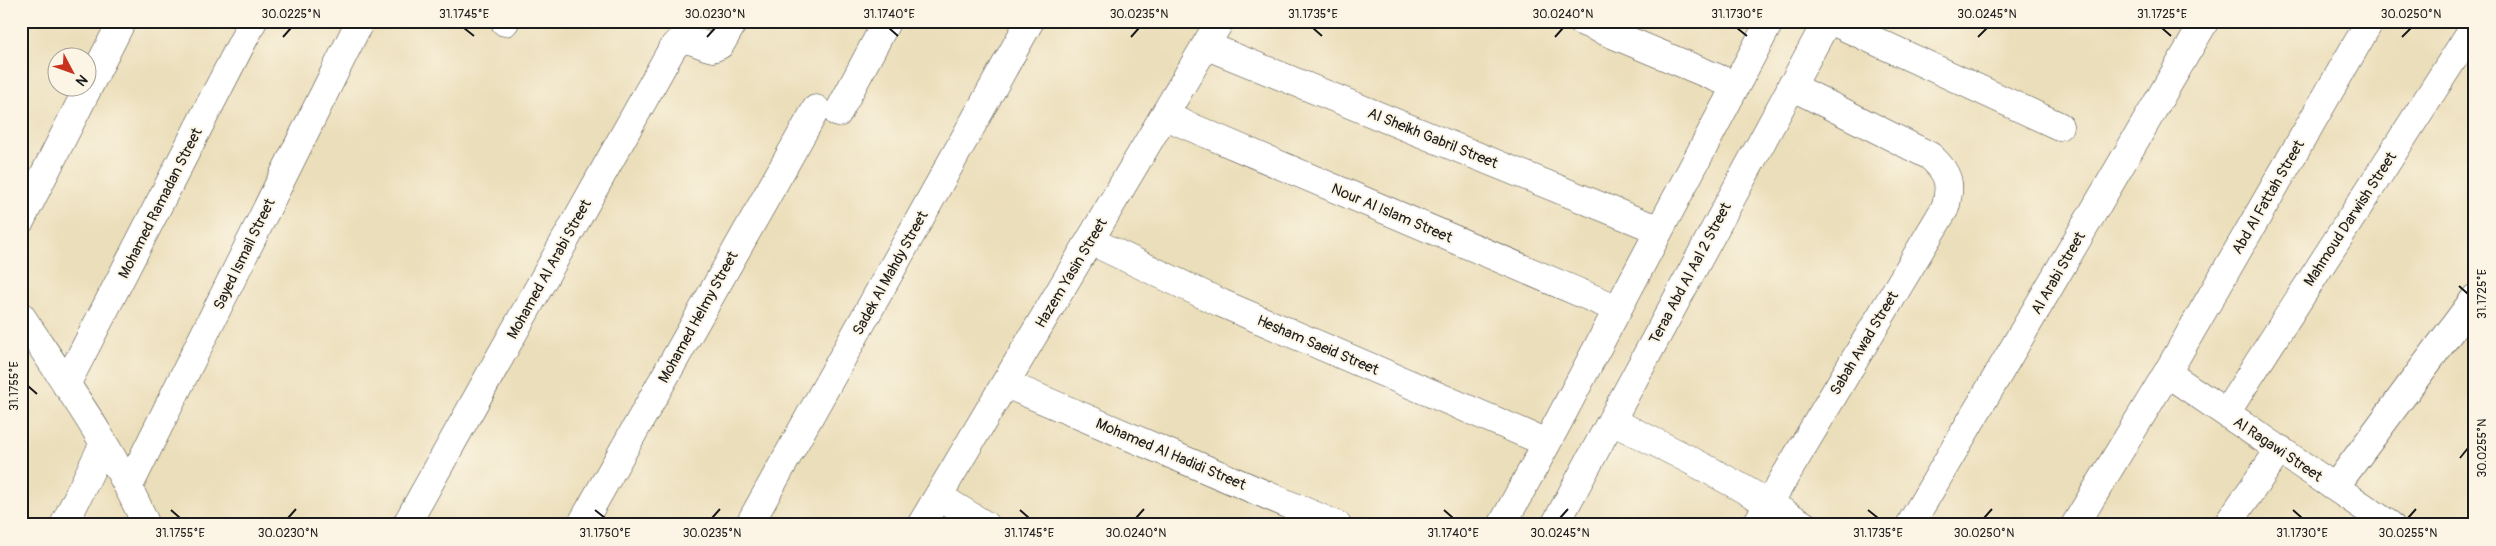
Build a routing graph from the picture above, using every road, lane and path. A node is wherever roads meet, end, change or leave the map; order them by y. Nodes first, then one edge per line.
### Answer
1 (122, 21) edge
2 (254, 21) edge
3 (360, 21) edge
4 (734, 21) edge
5 (888, 21) edge
6 (1030, 21) edge
7 (1220, 21) edge
8 (1581, 21) edge
9 (1770, 21) edge
10 (1827, 21) edge
11 (1832, 21) edge
12 (2205, 21) edge
13 (2370, 21) edge
14 (2475, 25) edge
15 (1207, 46) junction
16 (1734, 86) junction
17 (1790, 86) junction
18 (1165, 116) junction
19 (2059, 126) dead end
20 (21, 220) edge
21 (1659, 230) junction
22 (1091, 241) junction
23 (2475, 298) edge
24 (1618, 309) junction
25 (21, 316) edge
26 (2166, 373) junction
27 (1006, 384) junction
28 (66, 385) junction
29 (2226, 413) junction
30 (1611, 421) junction
31 (104, 443) junction
32 (1547, 444) junction
33 (2280, 449) junction
34 (129, 486) junction
35 (2335, 487) junction
36 (938, 496) junction
37 (1763, 514) edge
38 (64, 525) edge
39 (146, 525) edge
40 (406, 525) edge
41 (581, 525) edge
42 (749, 525) edge
43 (921, 525) edge
44 (985, 525) edge
45 (1337, 525) edge
46 (1502, 525) edge
47 (1555, 525) edge
48 (1804, 525) edge
49 (1910, 525) edge
50 (2075, 525) edge
51 (2227, 525) edge
52 (2390, 525) edge

1 - 20 street
2 - 28 street, Mohamed Ramadan Street
3 - 34 street, Sayed Ismail Street
4 - 40 street, Mohamed Al Arabi Street
5 - 41 street, Mohamed Helmy Street
6 - 42 street, Sadek Al Mahdy Street
7 - 15 street, Hazem Yasin Street
8 - 16 street
9 - 16 street
10 - 17 street, Teraa Abd Al Aal 2 Street
11 - 19 street
12 - 49 street, Al Arabi Street
13 - 26 street, Abd Al Fattah Street
14 - 29 street, Mahmoud Darwish Street
15 - 18 street, Hazem Yasin Street
15 - 21 street, Al Sheikh Gabril Street
16 - 21 street
17 - 30 street, Teraa Abd Al Aal 2 Street
17 - 37 street, Sabah Awad Street
18 - 22 street, Hazem Yasin Street
18 - 24 street, Nour Al Islam Street
21 - 24 street
22 - 27 street, Hazem Yasin Street
22 - 32 street, Hesham Saeid Street
23 - 35 street
24 - 32 street
25 - 28 street
26 - 29 street, Al Ragawi Street
26 - 50 street, Abd Al Fattah Street
27 - 36 street, Hazem Yasin Street
27 - 45 street, Mohamed Al Hadidi Street
28 - 31 street
29 - 33 street, Al Ragawi Street
30 - 37 street
30 - 47 street, Teraa Abd Al Aal 2 Street
31 - 34 street
31 - 38 street
32 - 46 street
33 - 35 street, Al Ragawi Street
33 - 51 street
34 - 39 street
35 - 52 street, Al Ragawi Street
36 - 43 street, Hazem Yasin Street
36 - 44 street
37 - 48 street

